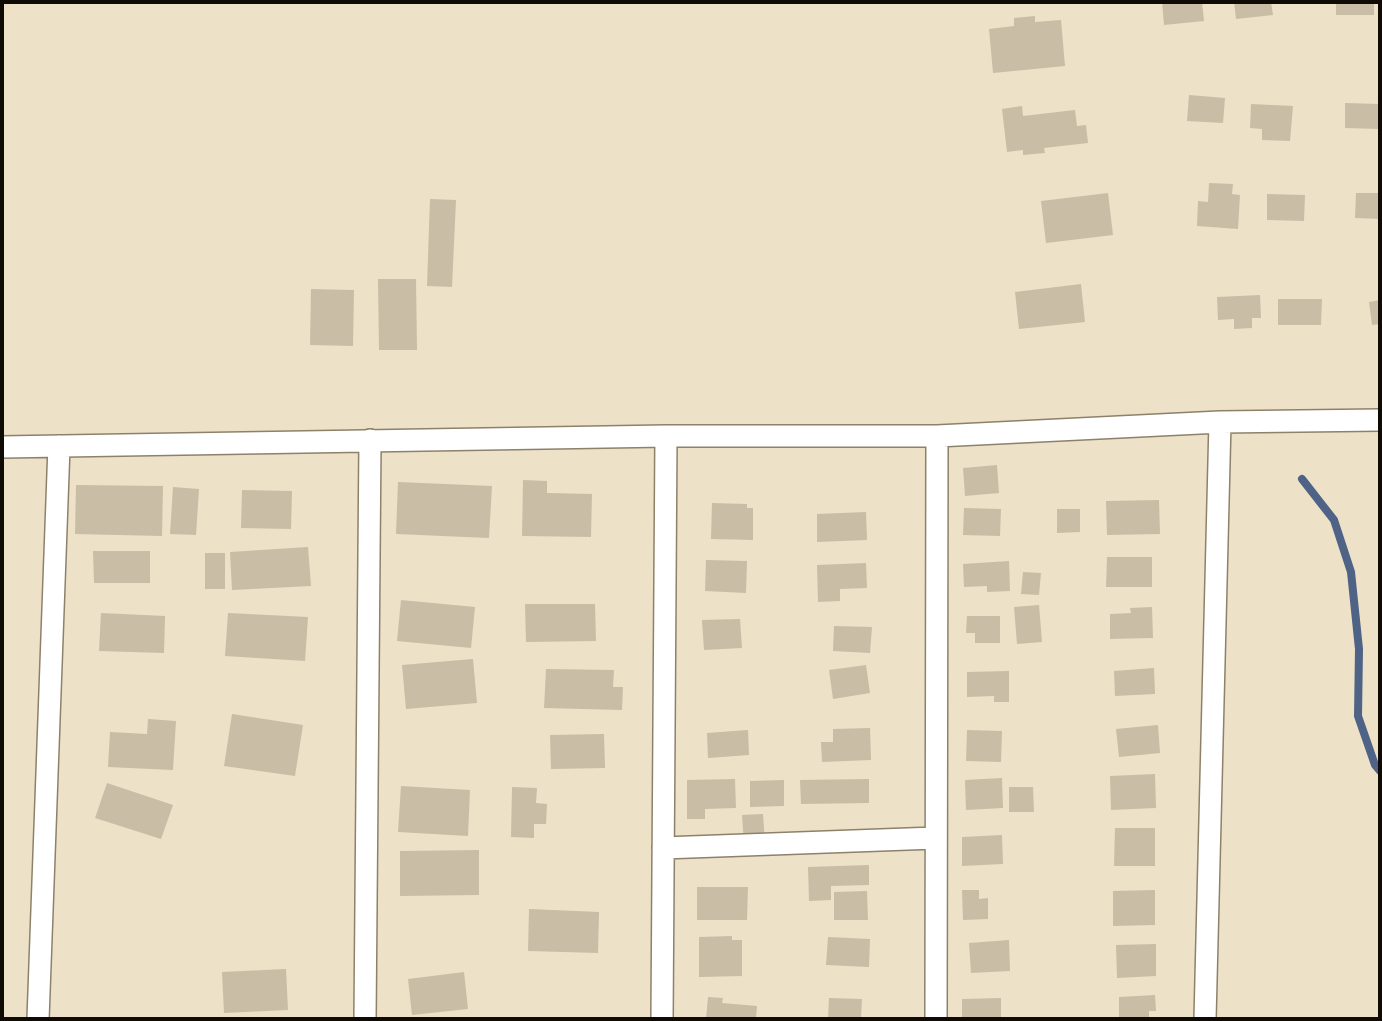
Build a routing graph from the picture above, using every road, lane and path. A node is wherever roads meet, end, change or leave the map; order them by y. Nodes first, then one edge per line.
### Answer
1 (1380, 420) edge
2 (1220, 422) junction
3 (666, 436) junction
4 (937, 436) junction
5 (370, 440) junction
6 (59, 446) junction
7 (2, 447) edge
8 (935, 838) junction
9 (663, 848) junction
10 (38, 1019) edge
11 (365, 1019) edge
12 (662, 1019) edge
13 (936, 1019) edge
14 (1205, 1019) edge

1 - 2 street
2 - 4 street
2 - 14 street
3 - 4 street
3 - 5 street
3 - 9 street
4 - 8 street
5 - 6 street
5 - 11 street
6 - 7 street
6 - 10 street
8 - 9 street
8 - 13 street
9 - 12 street

